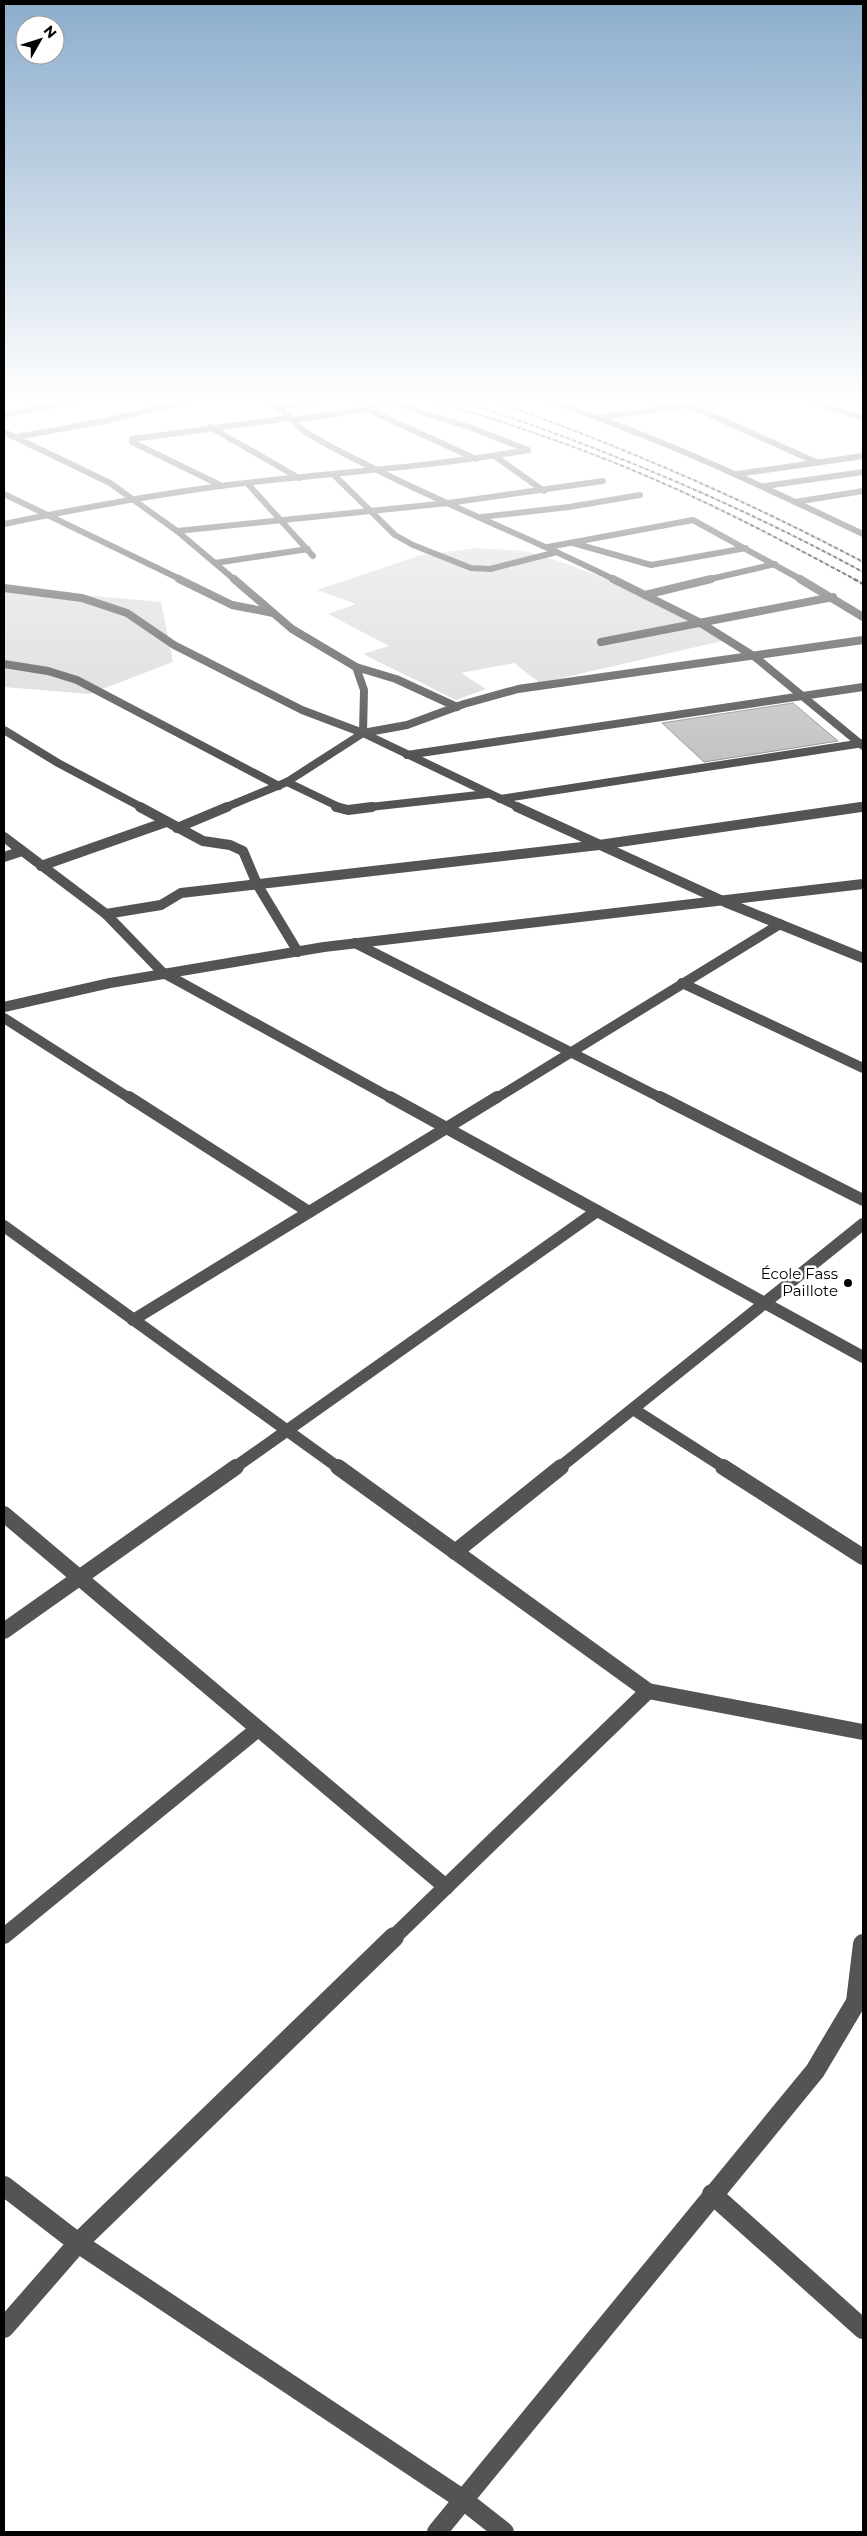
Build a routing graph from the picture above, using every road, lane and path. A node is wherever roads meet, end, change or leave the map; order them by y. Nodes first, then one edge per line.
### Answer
1 (27, 519) edge
2 (51, 519) edge
3 (161, 519) edge
4 (287, 519) edge
5 (380, 519) edge
6 (483, 519) edge
7 (832, 519) edge
8 (280, 520) junction
9 (4, 524) edge
10 (177, 531) junction
11 (863, 534) edge
12 (572, 543) junction
13 (548, 547) junction
14 (746, 548) junction
15 (308, 550) junction
16 (557, 552) junction
17 (313, 556) dead end
18 (215, 563) junction
19 (775, 564) junction
20 (4, 588) edge
21 (645, 594) junction
22 (833, 597) junction
23 (273, 613) junction
24 (863, 617) edge
25 (699, 622) junction
26 (863, 640) edge
27 (601, 642) dead end
28 (755, 657) junction
29 (4, 664) edge
30 (356, 667) junction
31 (863, 687) edge
32 (805, 696) junction
33 (456, 707) junction
34 (4, 730) edge
35 (363, 733) junction
36 (862, 744) edge
37 (407, 755) junction
38 (283, 784) junction
39 (488, 794) junction
40 (500, 800) junction
41 (863, 807) edge
42 (166, 822) junction
43 (178, 828) junction
44 (4, 837) edge
45 (599, 845) junction
46 (22, 851) junction
47 (4, 857) edge
48 (42, 866) junction
49 (257, 884) junction
50 (863, 884) edge
51 (725, 902) junction
52 (106, 914) junction
53 (780, 924) junction
54 (355, 943) junction
55 (298, 952) junction
56 (863, 958) edge
57 (162, 972) junction
58 (682, 983) junction
59 (4, 1007) edge
60 (4, 1018) edge
61 (570, 1052) junction
62 (863, 1068) edge
63 (446, 1128) junction
64 (863, 1200) edge
65 (597, 1211) junction
66 (309, 1212) junction
67 (863, 1224) edge
68 (4, 1226) edge
69 (765, 1303) junction
70 (133, 1320) junction
71 (863, 1357) edge
72 (633, 1409) junction
73 (286, 1430) junction
74 (4, 1514) edge
75 (455, 1552) junction
76 (863, 1557) edge
77 (78, 1578) junction
78 (4, 1631) edge
79 (648, 1691) junction
80 (258, 1729) junction
81 (863, 1732) edge
82 (446, 1887) junction
83 (4, 1936) edge
84 (863, 1944) edge
85 (860, 1998) edge
86 (4, 2186) edge
87 (712, 2194) junction
88 (78, 2243) junction
89 (4, 2328) edge
90 (863, 2330) edge
91 (462, 2499) junction
92 (437, 2532) edge
93 (504, 2532) edge

1 - 9 street
2 - 23 street
3 - 10 street
4 - 8 street
5 - 16 street
6 - 13 street
7 - 11 street
8 - 10 street
8 - 15 street
10 - 18 street
12 - 13 street
12 - 14 street
12 - 14 street
13 - 16 street
14 - 19 street
15 - 17 street
15 - 18 street
16 - 21 street
18 - 23 street
19 - 21 street
19 - 22 street
20 - 35 street
21 - 25 street
22 - 24 street
22 - 25 street
23 - 30 street
25 - 27 street
25 - 28 street
26 - 28 street
28 - 32 street
28 - 33 street
29 - 38 street
30 - 33 street
30 - 35 street
31 - 32 street
32 - 36 street
32 - 37 street
33 - 35 street
34 - 42 street
35 - 37 street
35 - 38 street
36 - 40 street
37 - 39 street
38 - 39 street
38 - 43 street
39 - 40 street
40 - 45 street
41 - 45 street
42 - 43 street
42 - 48 street
43 - 49 street
44 - 46 street
45 - 49 street
45 - 51 street
46 - 47 street
46 - 48 street
48 - 52 street
49 - 52 street
49 - 55 street
50 - 51 street
51 - 53 street
51 - 54 street
52 - 57 street
53 - 56 street
53 - 58 street
54 - 55 street
54 - 61 street
55 - 57 street
57 - 59 street
57 - 63 street
58 - 61 street
58 - 62 street
60 - 66 street
61 - 63 street
61 - 64 street
63 - 65 street
63 - 66 street
65 - 69 street
65 - 73 street
66 - 70 street
67 - 69 street
68 - 70 street
69 - 71 street
69 - 72 street
70 - 73 street
72 - 75 street
72 - 76 street
73 - 75 street
73 - 77 street
74 - 77 street
75 - 79 street
77 - 78 street
77 - 80 street
79 - 81 street
79 - 82 street
80 - 82 street
80 - 83 street
82 - 88 street
84 - 85 street
85 - 87 street
86 - 88 street
87 - 90 street
87 - 91 street
88 - 89 street
88 - 91 street
91 - 92 street
91 - 93 street

